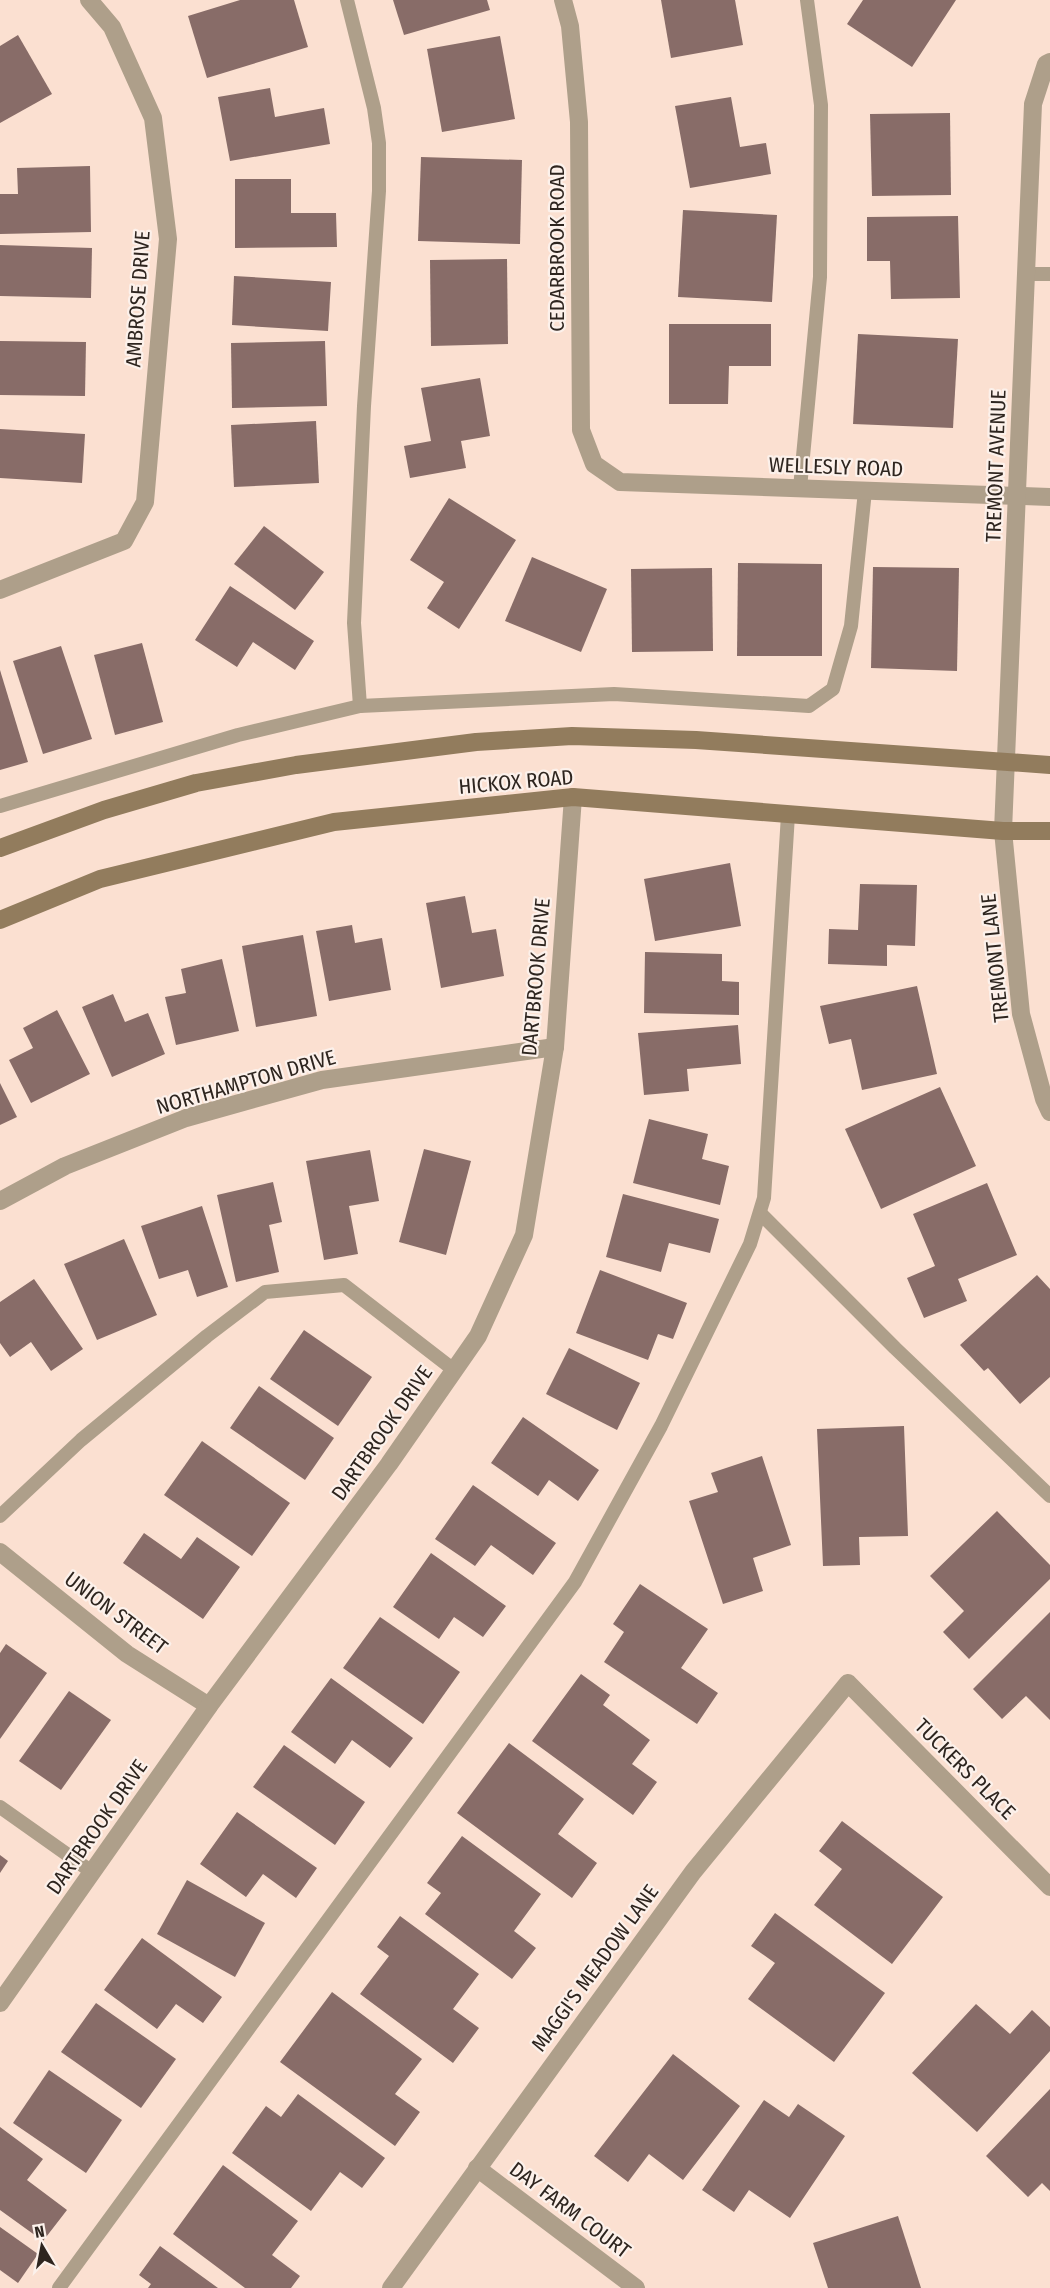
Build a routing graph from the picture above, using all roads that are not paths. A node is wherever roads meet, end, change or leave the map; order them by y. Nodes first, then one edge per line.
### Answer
1 (89, 0) edge
2 (347, 0) edge
3 (563, 0) edge
4 (807, 0) edge
5 (1050, 62) edge
6 (1026, 274) junction
7 (1050, 274) edge
8 (620, 482) joint
9 (800, 488) junction
10 (865, 490) junction
11 (1017, 496) junction
12 (1050, 497) edge
13 (0, 590) edge
14 (360, 706) junction
15 (1006, 762) junction
16 (1050, 765) edge
17 (573, 798) junction
18 (0, 806) edge
19 (788, 814) junction
20 (1003, 831) junction
21 (1050, 831) edge
22 (0, 848) edge
23 (0, 920) edge
24 (555, 1047) junction
25 (1050, 1112) edge
26 (0, 1201) edge
27 (760, 1213) junction
28 (454, 1370) junction
29 (1050, 1496) edge
30 (0, 1516) edge
31 (0, 1552) edge
32 (848, 1683) joint
33 (209, 1706) junction
34 (0, 1807) edge
35 (92, 1872) junction
36 (1050, 1887) edge
37 (0, 2003) edge
38 (477, 2168) junction
39 (59, 2288) edge
40 (391, 2288) edge
41 (636, 2288) edge

1 - 13 street, AMBROSE DRIVE
2 - 14 lane
3 - 8 street, CEDARBROOK ROAD
4 - 9 lane
5 - 6 street, TREMONT AVENUE
6 - 7 lane
6 - 11 street, TREMONT AVENUE
8 - 9 street, WELLESLY ROAD
9 - 10 street, WELLESLY ROAD
10 - 11 street, WELLESLY ROAD
10 - 14 lane
11 - 12 street, WELLESLY ROAD
11 - 15 street, TREMONT AVENUE
14 - 18 lane
15 - 16 street, HICKOX ROAD
15 - 20 street, TREMONT AVENUE
15 - 22 street, HICKOX ROAD
17 - 19 street, HICKOX ROAD
17 - 23 street, HICKOX ROAD
17 - 24 street, DARTBROOK DRIVE
19 - 20 street, HICKOX ROAD
19 - 27 lane
20 - 21 street, HICKOX ROAD
20 - 25 street, TREMONT LANE
24 - 26 street, NORTHAMPTON DRIVE
24 - 28 street, DARTBROOK DRIVE
27 - 29 lane
27 - 39 lane
28 - 30 lane
28 - 33 street, DARTBROOK DRIVE
31 - 33 street, UNION STREET
32 - 36 street, TUCKERS PLACE
32 - 38 street, MAGGI'S MEADOW LANE
33 - 35 street, DARTBROOK DRIVE
34 - 35 lane
35 - 37 street, DARTBROOK DRIVE
38 - 40 street, MAGGI'S MEADOW LANE
38 - 41 street, DAY FARM COURT

